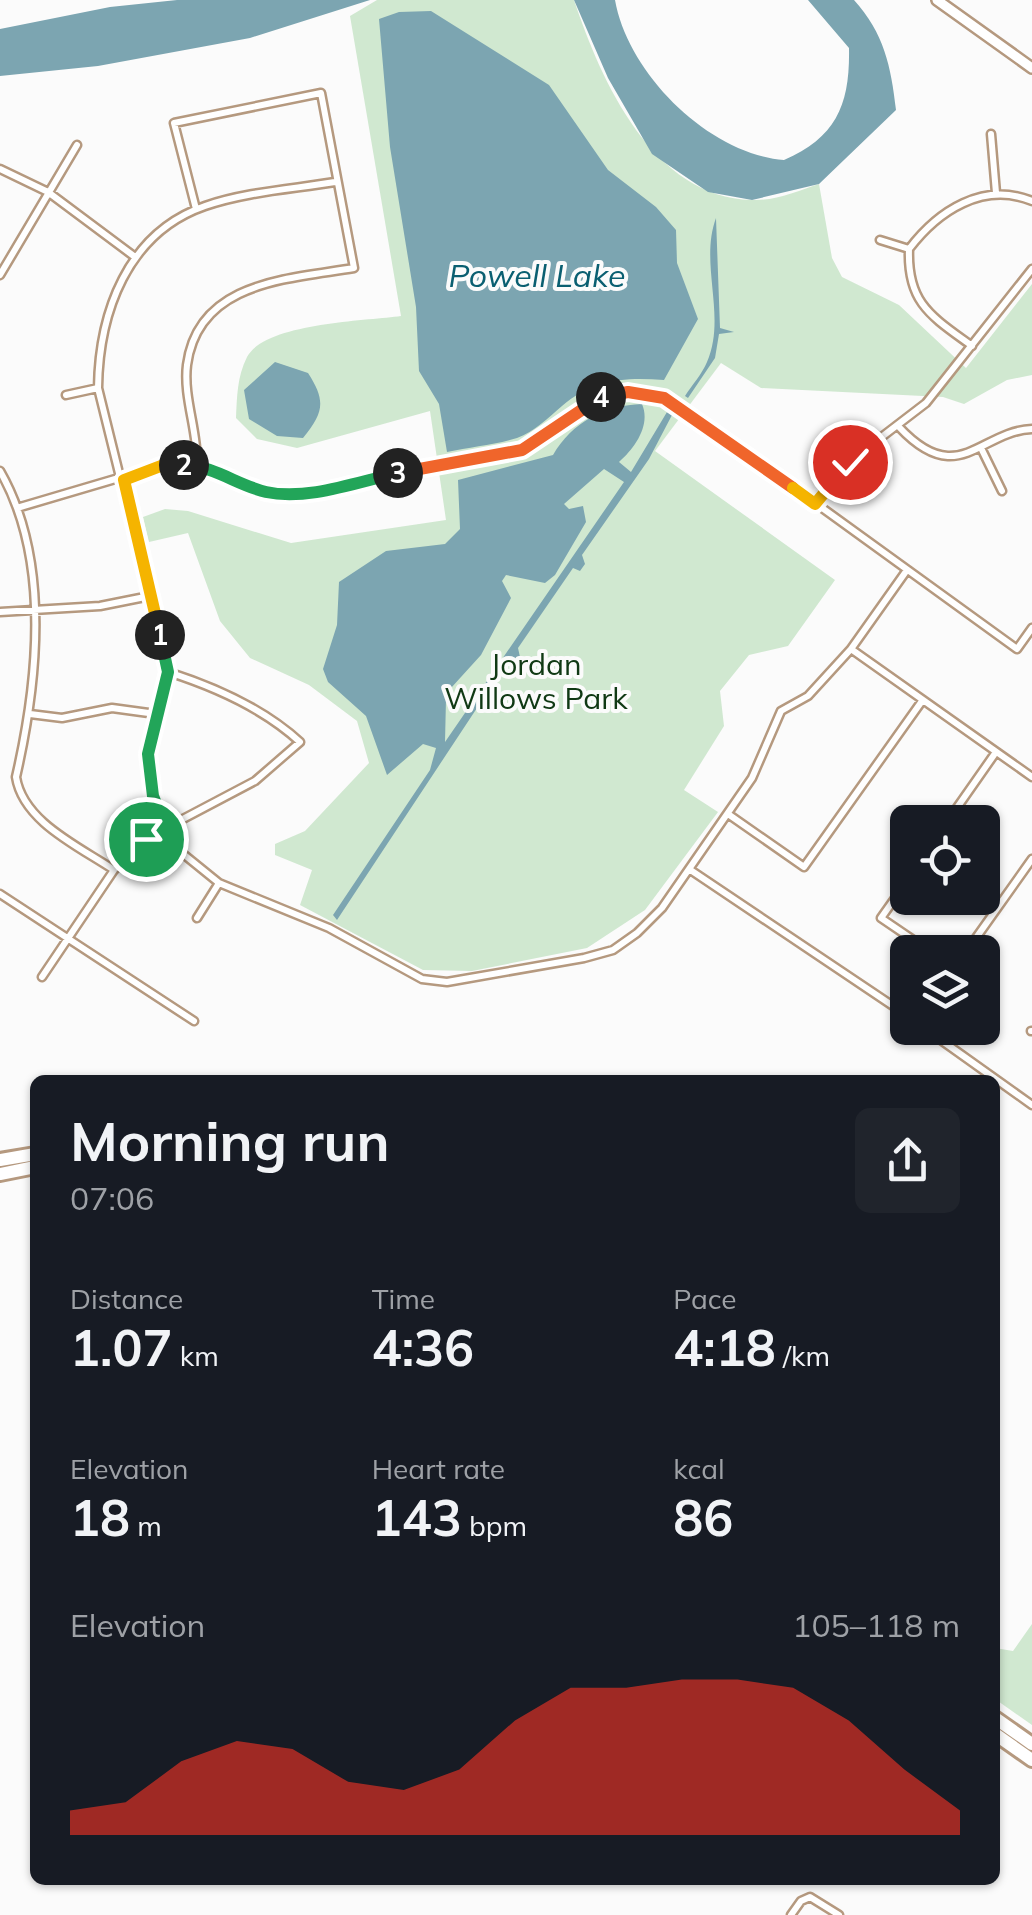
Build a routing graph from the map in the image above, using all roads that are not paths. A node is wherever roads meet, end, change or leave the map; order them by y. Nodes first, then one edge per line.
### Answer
1 (937, 0) edge
2 (1032, 68) edge
3 (990, 134) dead end
4 (77, 145) dead end
5 (0, 169) edge
6 (335, 182) junction
7 (48, 192) junction
8 (996, 194) junction
9 (1032, 201) edge
10 (196, 210) junction
11 (880, 240) dead end
12 (909, 249) junction
13 (135, 257) junction
14 (1032, 269) edge
15 (0, 275) edge
16 (972, 346) junction
17 (98, 388) junction
18 (66, 395) dead end
19 (899, 428) junction
20 (1032, 429) edge
21 (982, 450) junction
22 (196, 465) junction
23 (0, 471) edge
24 (124, 480) junction
25 (1002, 491) dead end
26 (815, 504) junction
27 (18, 508) junction
28 (907, 570) junction
29 (150, 596) junction
30 (32, 610) junction
31 (0, 612) edge
32 (1032, 628) edge
33 (851, 649) junction
34 (168, 672) junction
35 (922, 701) junction
36 (30, 714) junction
37 (156, 714) junction
38 (996, 752) junction
39 (1032, 777) edge
40 (960, 805) edge
41 (728, 814) junction
42 (166, 828) junction
43 (1032, 859) edge
44 (689, 869) junction
45 (114, 870) junction
46 (219, 884) junction
47 (0, 894) edge
48 (890, 905) edge
49 (197, 918) dead end
50 (906, 935) edge
51 (978, 935) edge
52 (66, 941) junction
53 (42, 977) dead end
54 (890, 1004) edge
55 (194, 1021) dead end
56 (948, 1045) edge
57 (990, 1075) edge
58 (1000, 1082) edge
59 (1032, 1105) edge
60 (30, 1155) edge
61 (0, 1160) edge
62 (30, 1168) edge
63 (0, 1174) edge
64 (1000, 1722) edge
65 (1000, 1738) edge
66 (1032, 1744) edge
67 (1032, 1760) edge
68 (791, 1915) edge
69 (839, 1915) edge

1 - 2 main road
3 - 8 street
4 - 7 street
5 - 7 street
6 - 10 street
6 - 10 street
6 - 22 street
7 - 13 street
7 - 15 street
8 - 9 street
8 - 12 street
10 - 13 street
11 - 12 street
12 - 16 street
13 - 17 street
14 - 16 street
16 - 19 street
17 - 18 street
17 - 24 street
19 - 21 street
19 - 26 street
20 - 21 street
21 - 25 street
22 - 24 street
22 - 26 street
23 - 27 street
24 - 27 street
24 - 29 street
26 - 28 street
27 - 30 street
28 - 32 street
28 - 33 street
29 - 30 street
29 - 34 street
30 - 31 street
30 - 36 street
33 - 35 street
33 - 41 street
34 - 37 street
34 - 42 street
35 - 38 street
35 - 41 street
36 - 37 street
36 - 45 street
37 - 42 street
38 - 39 street
38 - 40 street
41 - 44 street
42 - 45 street
42 - 46 street
43 - 51 street
44 - 46 street
44 - 54 street
45 - 52 street
46 - 49 street
47 - 52 street
48 - 50 street
52 - 53 street
52 - 55 street
56 - 57 street
58 - 59 street
60 - 61 highway
62 - 63 highway
64 - 66 highway
65 - 67 highway
68 - 69 street

